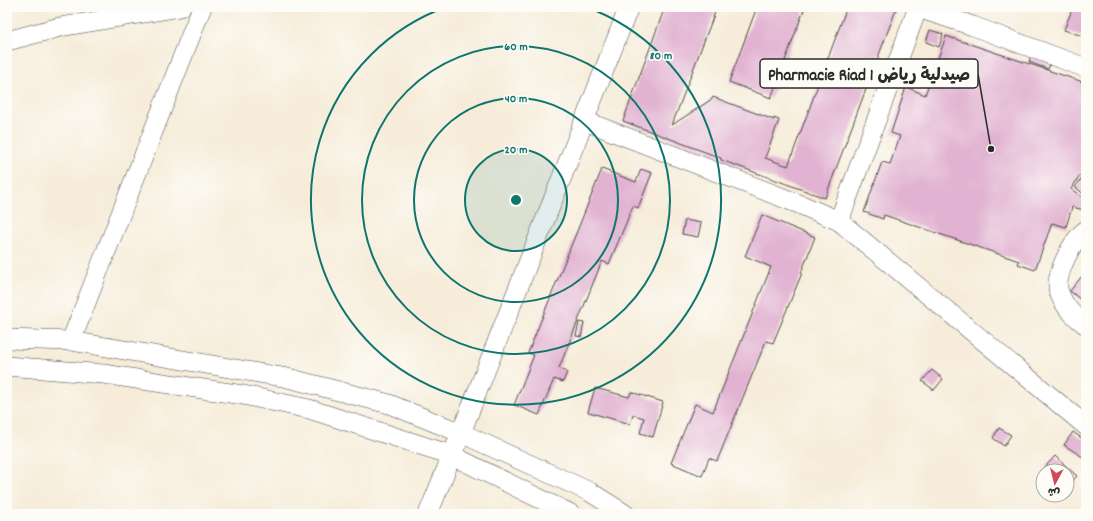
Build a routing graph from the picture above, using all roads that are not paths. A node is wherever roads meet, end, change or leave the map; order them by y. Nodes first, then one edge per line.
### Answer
1 (181, 7) edge
2 (202, 7) edge
3 (629, 7) edge
4 (918, 7) edge
5 (7, 41) edge
6 (1086, 68) edge
7 (585, 121) junction
8 (839, 221) junction
9 (1086, 230) edge
10 (1086, 325) edge
11 (7, 339) edge
12 (71, 341) junction
13 (7, 366) edge
14 (1086, 426) edge
15 (461, 432) junction
16 (451, 455) junction
17 (428, 514) edge
18 (571, 514) edge
19 (625, 514) edge

1 - 5 street
2 - 12 street
3 - 7 street
4 - 6 street
4 - 8 street
7 - 8 street
7 - 15 street
8 - 14 street
9 - 10 street
11 - 12 street
12 - 15 street
13 - 16 street
15 - 16 street
15 - 19 street
16 - 17 street
16 - 18 street

